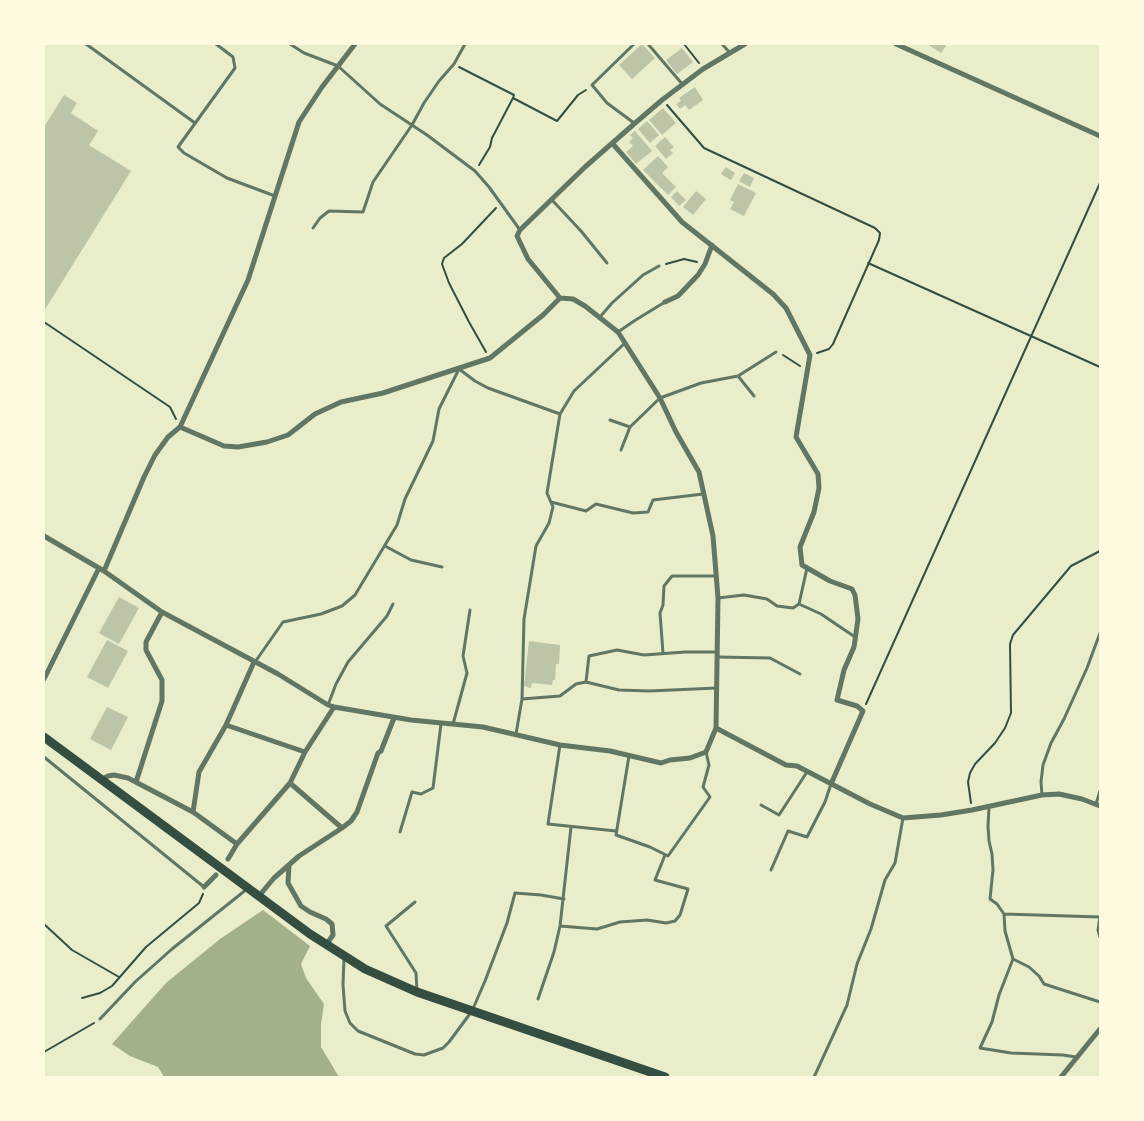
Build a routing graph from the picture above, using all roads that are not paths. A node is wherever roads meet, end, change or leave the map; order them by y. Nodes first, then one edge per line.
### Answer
1 (86, 44) edge
2 (216, 44) edge
3 (290, 44) edge
4 (355, 44) edge
5 (464, 44) edge
6 (634, 44) edge
7 (648, 44) edge
8 (722, 44) edge
9 (745, 44) edge
10 (896, 44) edge
11 (730, 54) junction
12 (338, 66) junction
13 (683, 85) junction
14 (195, 123) junction
15 (634, 124) junction
16 (412, 125) junction
17 (1100, 136) edge
18 (612, 143) junction
19 (275, 196) junction
20 (552, 200) junction
21 (313, 228) dead end
22 (520, 230) junction
23 (712, 245) junction
24 (607, 263) dead end
25 (658, 266) road end
26 (560, 298) junction
27 (665, 302) joint
28 (600, 317) junction
29 (618, 332) junction
30 (626, 342) junction
31 (776, 352) road end
32 (459, 369) junction
33 (738, 376) junction
34 (754, 396) dead end
35 (660, 398) junction
36 (560, 414) junction
37 (610, 420) dead end
38 (180, 427) junction
39 (630, 427) junction
40 (621, 450) dead end
41 (703, 494) junction
42 (551, 502) junction
43 (44, 536) edge
44 (385, 546) junction
45 (442, 567) dead end
46 (807, 567) junction
47 (102, 570) junction
48 (716, 576) junction
49 (718, 598) junction
50 (393, 604) dead end
51 (799, 604) junction
52 (470, 610) dead end
53 (162, 612) junction
54 (1100, 633) edge
55 (855, 637) junction
56 (663, 653) junction
57 (717, 654) junction
58 (254, 662) junction
59 (800, 674) dead end
60 (44, 679) edge
61 (586, 682) junction
62 (717, 688) junction
63 (522, 699) junction
64 (328, 705) junction
65 (334, 707) junction
66 (394, 718) junction
67 (441, 724) junction
68 (226, 725) junction
69 (453, 725) junction
70 (716, 728) junction
71 (516, 734) junction
72 (44, 737) edge
73 (560, 745) junction
74 (305, 752) junction
75 (706, 752) junction
76 (629, 756) junction
77 (44, 757) edge
78 (807, 772) junction
79 (101, 780) junction
80 (136, 782) junction
81 (290, 783) junction
82 (831, 784) junction
83 (1100, 791) edge
84 (1042, 794) junction
85 (761, 805) dead end
86 (1098, 805) edge
87 (989, 806) junction
88 (193, 812) junction
89 (903, 818) junction
90 (571, 827) junction
91 (342, 828) junction
92 (616, 831) junction
93 (400, 832) dead end
94 (237, 844) junction
95 (665, 855) junction
96 (228, 859) dead end
97 (289, 865) junction
98 (771, 870) dead end
99 (216, 875) dead end
100 (204, 887) joint
101 (248, 888) junction
102 (259, 896) junction
103 (564, 899) junction
104 (415, 902) dead end
105 (1004, 914) junction
106 (1100, 917) edge
107 (560, 926) junction
108 (1100, 937) edge
109 (326, 945) junction
110 (344, 957) junction
111 (1013, 958) junction
112 (417, 992) junction
113 (538, 1000) dead end
114 (1100, 1002) edge
115 (472, 1011) junction
116 (100, 1019) road end
117 (1100, 1029) edge
118 (1078, 1058) junction
119 (665, 1077) edge
120 (814, 1077) edge
121 (1061, 1077) edge

1 - 14 lane
2 - 14 lane
3 - 12 lane
4 - 12 street
5 - 16 lane
6 - 15 lane
7 - 13 lane
8 - 11 lane
9 - 11 street
10 - 17 street
11 - 13 street
12 - 16 lane
12 - 19 street
13 - 15 street
14 - 19 lane
15 - 18 street
16 - 21 lane
16 - 22 lane
18 - 20 street
18 - 23 street
19 - 38 street
20 - 22 street
20 - 24 lane
22 - 26 street
23 - 27 street
23 - 46 street
25 - 28 lane
26 - 28 street
26 - 32 street
27 - 29 lane
28 - 29 street
29 - 30 street
30 - 35 street
30 - 36 lane
31 - 33 lane
32 - 36 lane
32 - 38 street
32 - 44 lane
33 - 34 lane
33 - 35 lane
35 - 39 lane
35 - 41 street
36 - 42 lane
37 - 39 lane
38 - 47 street
39 - 40 lane
41 - 42 lane
41 - 48 street
42 - 63 lane
43 - 47 street
44 - 45 lane
44 - 58 lane
46 - 51 lane
46 - 55 street
47 - 53 street
47 - 60 street
48 - 49 street
48 - 56 lane
49 - 51 lane
49 - 57 street
50 - 64 lane
51 - 55 lane
52 - 69 lane
53 - 58 street
53 - 80 street
54 - 84 lane
55 - 82 street
56 - 57 lane
56 - 61 lane
57 - 59 lane
57 - 62 street
58 - 64 street
58 - 68 street
61 - 62 lane
61 - 63 lane
62 - 70 street
63 - 71 lane
64 - 65 street
65 - 66 street
65 - 74 street
66 - 67 street
66 - 91 street
67 - 69 street
67 - 93 lane
68 - 74 street
68 - 88 street
69 - 71 street
70 - 75 street
70 - 78 street
71 - 73 street
72 - 79 main road
73 - 76 street
73 - 90 lane
74 - 81 street
75 - 76 street
75 - 95 lane
76 - 92 lane
77 - 100 lane
78 - 82 street
78 - 85 lane
79 - 80 street
79 - 101 main road
80 - 88 street
81 - 91 street
81 - 94 street
82 - 89 street
82 - 98 lane
83 - 86 lane
84 - 86 street
84 - 87 street
87 - 89 street
87 - 105 lane
88 - 94 street
89 - 120 lane
90 - 92 lane
90 - 103 lane
91 - 97 street
92 - 95 lane
94 - 96 street
95 - 107 lane
97 - 102 street
97 - 109 street
99 - 100 street
101 - 102 main road
101 - 116 lane
102 - 109 main road
103 - 107 lane
103 - 115 lane
104 - 112 lane
105 - 106 lane
105 - 111 lane
106 - 108 lane
107 - 113 lane
109 - 110 main road
110 - 112 main road
110 - 115 lane
111 - 114 lane
111 - 118 lane
112 - 115 main road
115 - 119 main road
117 - 118 street
118 - 121 street

